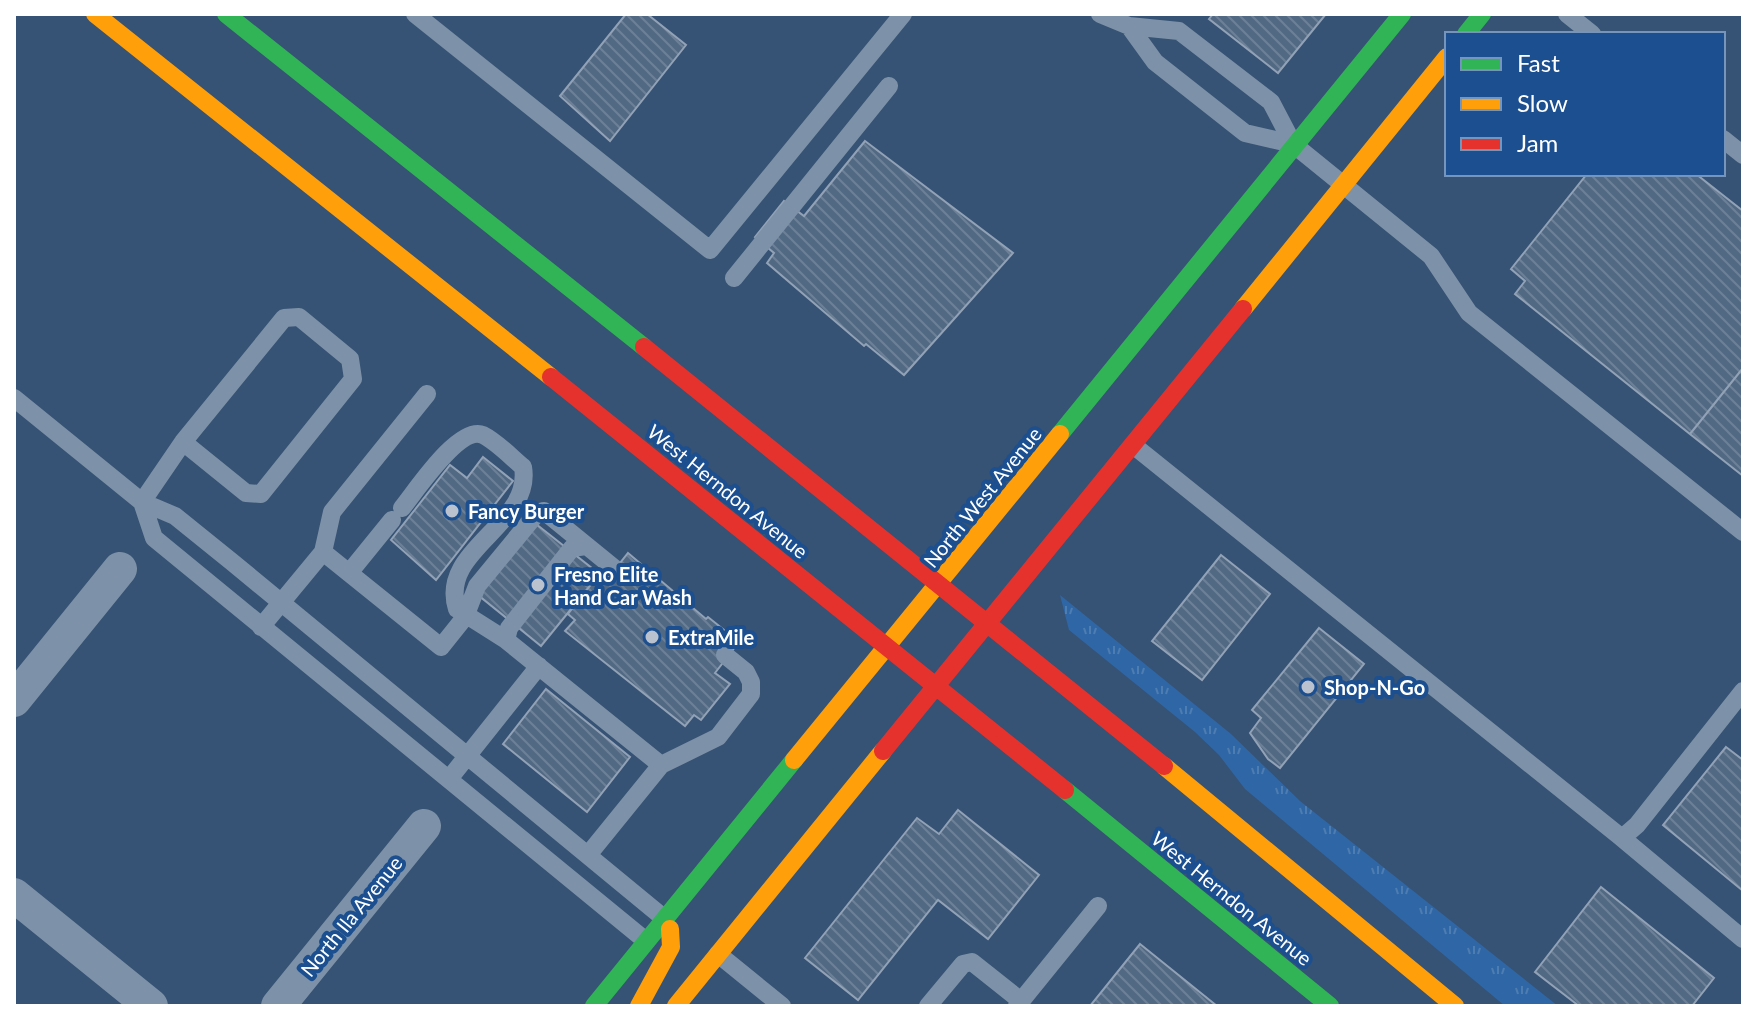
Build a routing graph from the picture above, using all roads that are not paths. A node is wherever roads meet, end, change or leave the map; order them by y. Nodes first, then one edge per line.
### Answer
1 (95, 14) edge
2 (226, 14) edge
3 (415, 14) edge
4 (903, 14) edge
5 (1100, 14) edge
6 (1402, 14) edge
7 (1482, 14) edge
8 (1567, 14) edge
9 (1129, 26) junction
10 (1468, 32) edge
11 (1590, 32) edge
12 (1445, 59) edge
13 (889, 86) dead end
14 (1725, 141) edge
15 (1293, 144) junction
16 (1743, 155) edge
17 (1343, 184) junction
18 (734, 278) dead end
19 (427, 394) dead end
20 (14, 398) edge
21 (183, 442) junction
22 (1133, 445) junction
23 (142, 502) junction
24 (1743, 532) edge
25 (586, 546) junction
26 (323, 552) junction
27 (614, 568) dead end
28 (120, 569) dead end
29 (349, 573) junction
30 (940, 584) junction
31 (280, 604) junction
32 (465, 617) junction
33 (989, 623) junction
34 (261, 627) junction
35 (506, 640) junction
36 (887, 645) junction
37 (725, 655) dead end
38 (539, 666) junction
39 (937, 686) junction
40 (1743, 691) edge
41 (14, 700) edge
42 (467, 756) junction
43 (661, 765) junction
44 (449, 779) junction
45 (424, 826) dead end
46 (1622, 838) junction
47 (588, 855) junction
48 (14, 895) edge
49 (1098, 906) dead end
50 (665, 919) junction
51 (1743, 939) edge
52 (646, 941) junction
53 (718, 954) junction
54 (1019, 1004) edge
55 (151, 1006) edge
56 (278, 1006) edge
57 (594, 1006) edge
58 (639, 1006) edge
59 (676, 1006) edge
60 (782, 1006) edge
61 (928, 1006) edge
62 (1330, 1006) edge
63 (1455, 1006) edge

1 - 36 main road, West Herndon Avenue
2 - 30 main road
3 - 4 lane
5 - 9 lane
6 - 15 main road, North West Avenue
7 - 10 main road
8 - 11 lane
9 - 15 lane
9 - 15 lane
12 - 17 main road
13 - 18 lane
14 - 16 lane
15 - 17 lane
15 - 30 main road, North West Avenue
17 - 22 main road
17 - 24 lane
19 - 26 lane
20 - 23 lane
21 - 21 lane
21 - 23 lane
22 - 33 main road
22 - 46 lane
23 - 31 lane
23 - 34 lane
25 - 27 lane
25 - 32 lane
25 - 35 lane
26 - 29 lane
26 - 31 lane
28 - 41 street
29 - 32 lane
29 - 32 lane
30 - 33 main road
30 - 36 main road, North West Avenue
31 - 34 lane
31 - 42 lane
32 - 35 lane
33 - 39 main road
33 - 63 main road
34 - 44 lane
35 - 38 lane
36 - 39 main road, West Herndon Avenue
36 - 50 main road, North West Avenue
37 - 43 lane
38 - 42 lane
38 - 43 lane
39 - 53 main road
39 - 62 main road, West Herndon Avenue
40 - 46 lane
42 - 44 lane
42 - 47 lane
43 - 47 lane
44 - 52 lane
45 - 56 street, North Ila Avenue
46 - 51 lane
47 - 50 lane
48 - 55 street
49 - 54 lane
50 - 52 main road, North West Avenue
50 - 58 main road
52 - 57 main road, North West Avenue
53 - 59 main road
53 - 60 lane
54 - 61 lane

